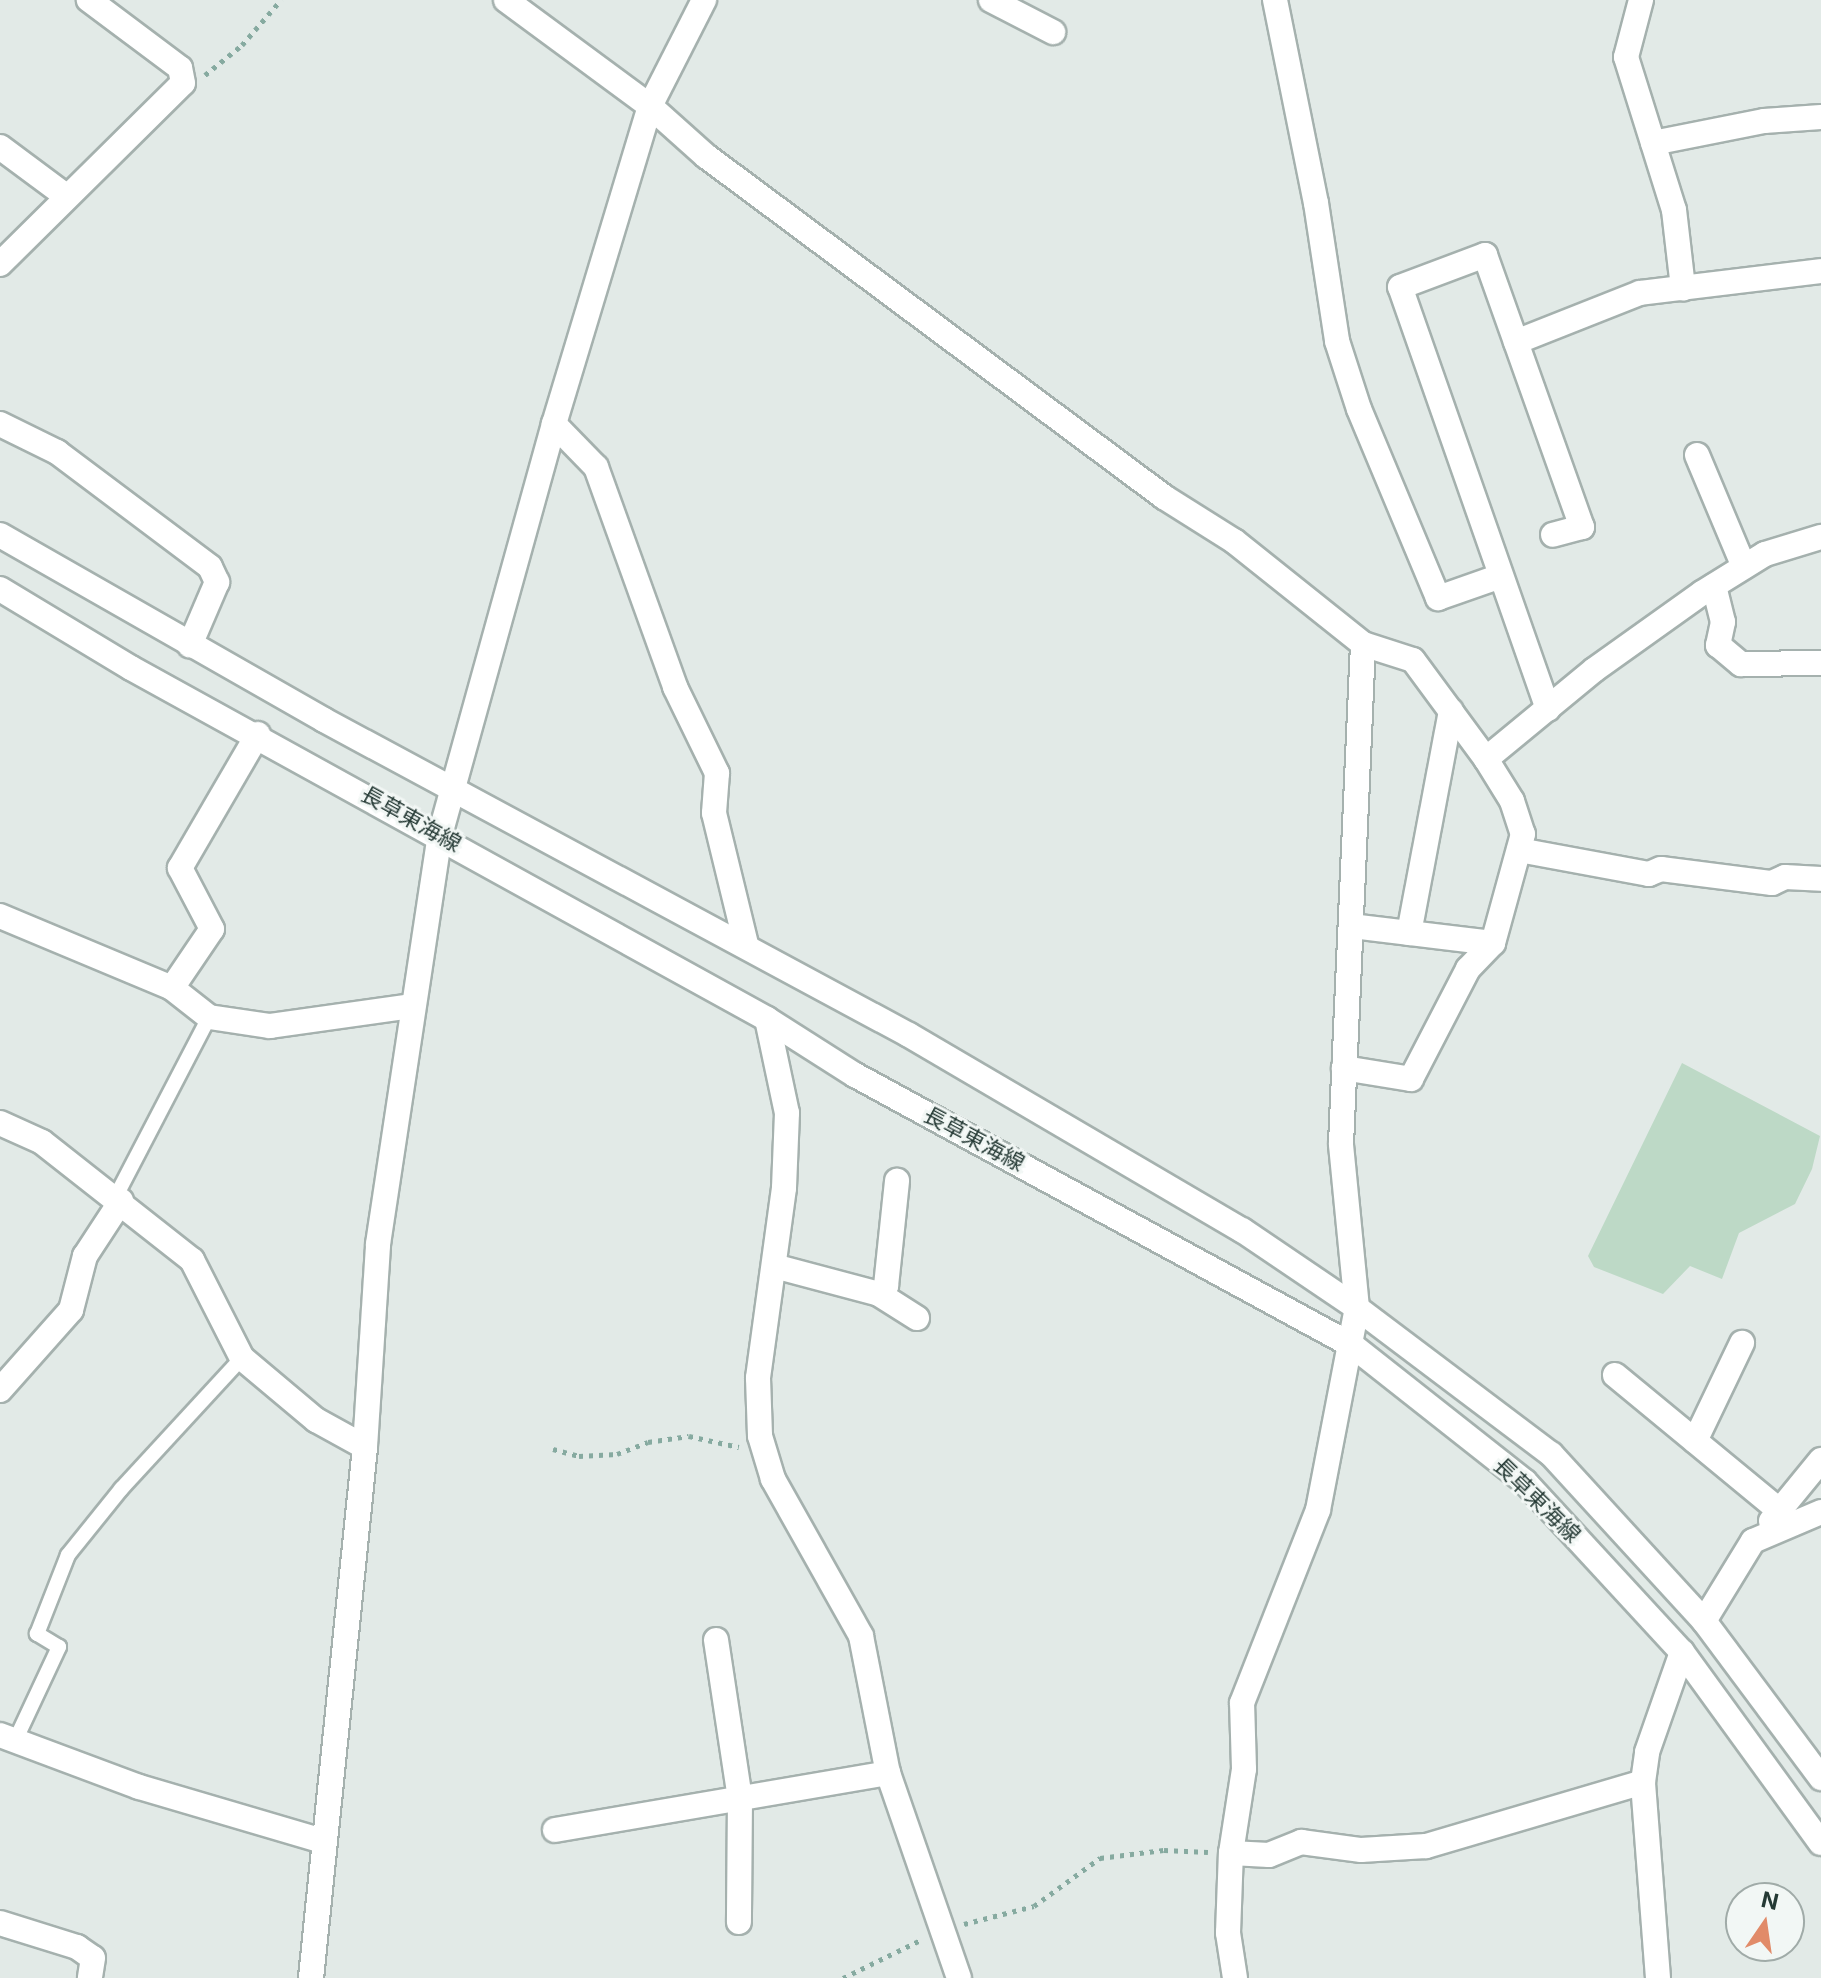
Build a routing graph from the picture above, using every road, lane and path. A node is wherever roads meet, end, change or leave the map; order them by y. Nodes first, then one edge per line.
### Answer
1 (89, 0) edge
2 (281, 0) edge
3 (506, 0) edge
4 (704, 0) edge
5 (991, 0) edge
6 (1275, 0) edge
7 (1641, 0) edge
8 (1053, 32) dead end
9 (183, 83) junction
10 (650, 106) junction
11 (1821, 117) edge
12 (1653, 143) junction
13 (0, 147) edge
14 (66, 196) junction
15 (0, 264) edge
16 (1821, 271) edge
17 (1683, 288) junction
18 (1516, 342) junction
19 (0, 424) edge
20 (554, 424) junction
21 (1697, 455) dead end
22 (0, 535) edge
23 (1553, 535) dead end
24 (1821, 537) edge
25 (1744, 567) junction
26 (1498, 577) junction
27 (1714, 586) junction
28 (0, 589) edge
29 (1363, 644) junction
30 (190, 645) junction
31 (1821, 663) edge
32 (1548, 709) junction
33 (1451, 711) junction
34 (258, 734) junction
35 (1486, 759) junction
36 (453, 790) junction
37 (440, 835) junction
38 (1519, 850) junction
39 (1821, 879) edge
40 (0, 916) edge
41 (1352, 926) junction
42 (1409, 933) junction
43 (1493, 943) junction
44 (746, 944) junction
45 (172, 988) junction
46 (412, 1006) junction
47 (209, 1017) junction
48 (767, 1019) junction
49 (1344, 1068) junction
50 (0, 1123) edge
51 (897, 1181) dead end
52 (118, 1199) junction
53 (774, 1266) junction
54 (879, 1294) junction
55 (1357, 1308) junction
56 (917, 1318) dead end
57 (1742, 1343) dead end
58 (1353, 1346) junction
59 (242, 1358) junction
60 (1615, 1375) dead end
61 (4, 1380) edge
62 (1695, 1441) junction
63 (365, 1447) junction
64 (745, 1448) dead end
65 (553, 1449) dead end
66 (1821, 1460) edge
67 (1780, 1511) junction
68 (1821, 1512) edge
69 (1753, 1541) junction
70 (1704, 1621) junction
71 (716, 1640) dead end
72 (1682, 1652) junction
73 (8, 1738) edge
74 (888, 1773) junction
75 (1821, 1778) edge
76 (1643, 1782) junction
77 (740, 1799) junction
78 (555, 1830) dead end
79 (322, 1841) junction
80 (1821, 1843) edge
81 (1231, 1853) junction
82 (739, 1922) dead end
83 (0, 1923) edge
84 (941, 1930) junction
85 (90, 1978) edge
86 (311, 1978) edge
87 (843, 1978) edge
88 (959, 1978) edge
89 (1235, 1978) edge
90 (1658, 1978) edge

1 - 9 street
2 - 9 path
3 - 10 street
4 - 10 street
5 - 8 street
6 - 26 street
7 - 12 street
9 - 14 street
10 - 20 street
10 - 29 street
11 - 12 street
12 - 17 street
13 - 14 street
14 - 15 street
16 - 17 street
17 - 18 street
18 - 23 street
18 - 26 street
19 - 30 street
20 - 36 street
20 - 44 street
21 - 25 street
22 - 30 street, 長草東海線
24 - 25 street
25 - 27 street
26 - 32 street
27 - 31 street
27 - 32 street
28 - 34 street, 長草東海線
29 - 33 street
29 - 41 street
30 - 36 street, 長草東海線
32 - 35 street
33 - 35 street
33 - 42 street
34 - 37 street, 長草東海線
34 - 45 street
35 - 38 street
36 - 37 street
36 - 44 street, 長草東海線
37 - 46 street
37 - 48 street, 長草東海線
38 - 39 street
38 - 43 street
40 - 45 street
41 - 42 street
41 - 49 street
42 - 43 street
43 - 49 street
44 - 55 street, 長草東海線
45 - 47 street
46 - 47 street
46 - 63 street
47 - 52 lane
48 - 53 street
48 - 58 street, 長草東海線
49 - 55 street
50 - 52 street
51 - 54 street
52 - 59 street
52 - 61 street
53 - 54 street
53 - 74 street
54 - 56 street
55 - 58 street
55 - 70 street, 長草東海線
57 - 62 street
58 - 72 street, 長草東海線
58 - 81 street
59 - 63 street
59 - 73 lane
60 - 62 street
62 - 67 street
63 - 79 street
64 - 65 path
66 - 67 street
67 - 69 street
68 - 69 street
69 - 70 street
70 - 75 street, 長草東海線
71 - 77 street
72 - 76 street
72 - 80 street, 長草東海線
73 - 79 street
74 - 77 street
74 - 84 street
76 - 81 street
76 - 90 street
77 - 78 street
77 - 82 street
79 - 86 street
81 - 84 path
81 - 89 street
83 - 85 street
84 - 87 path
84 - 88 street

